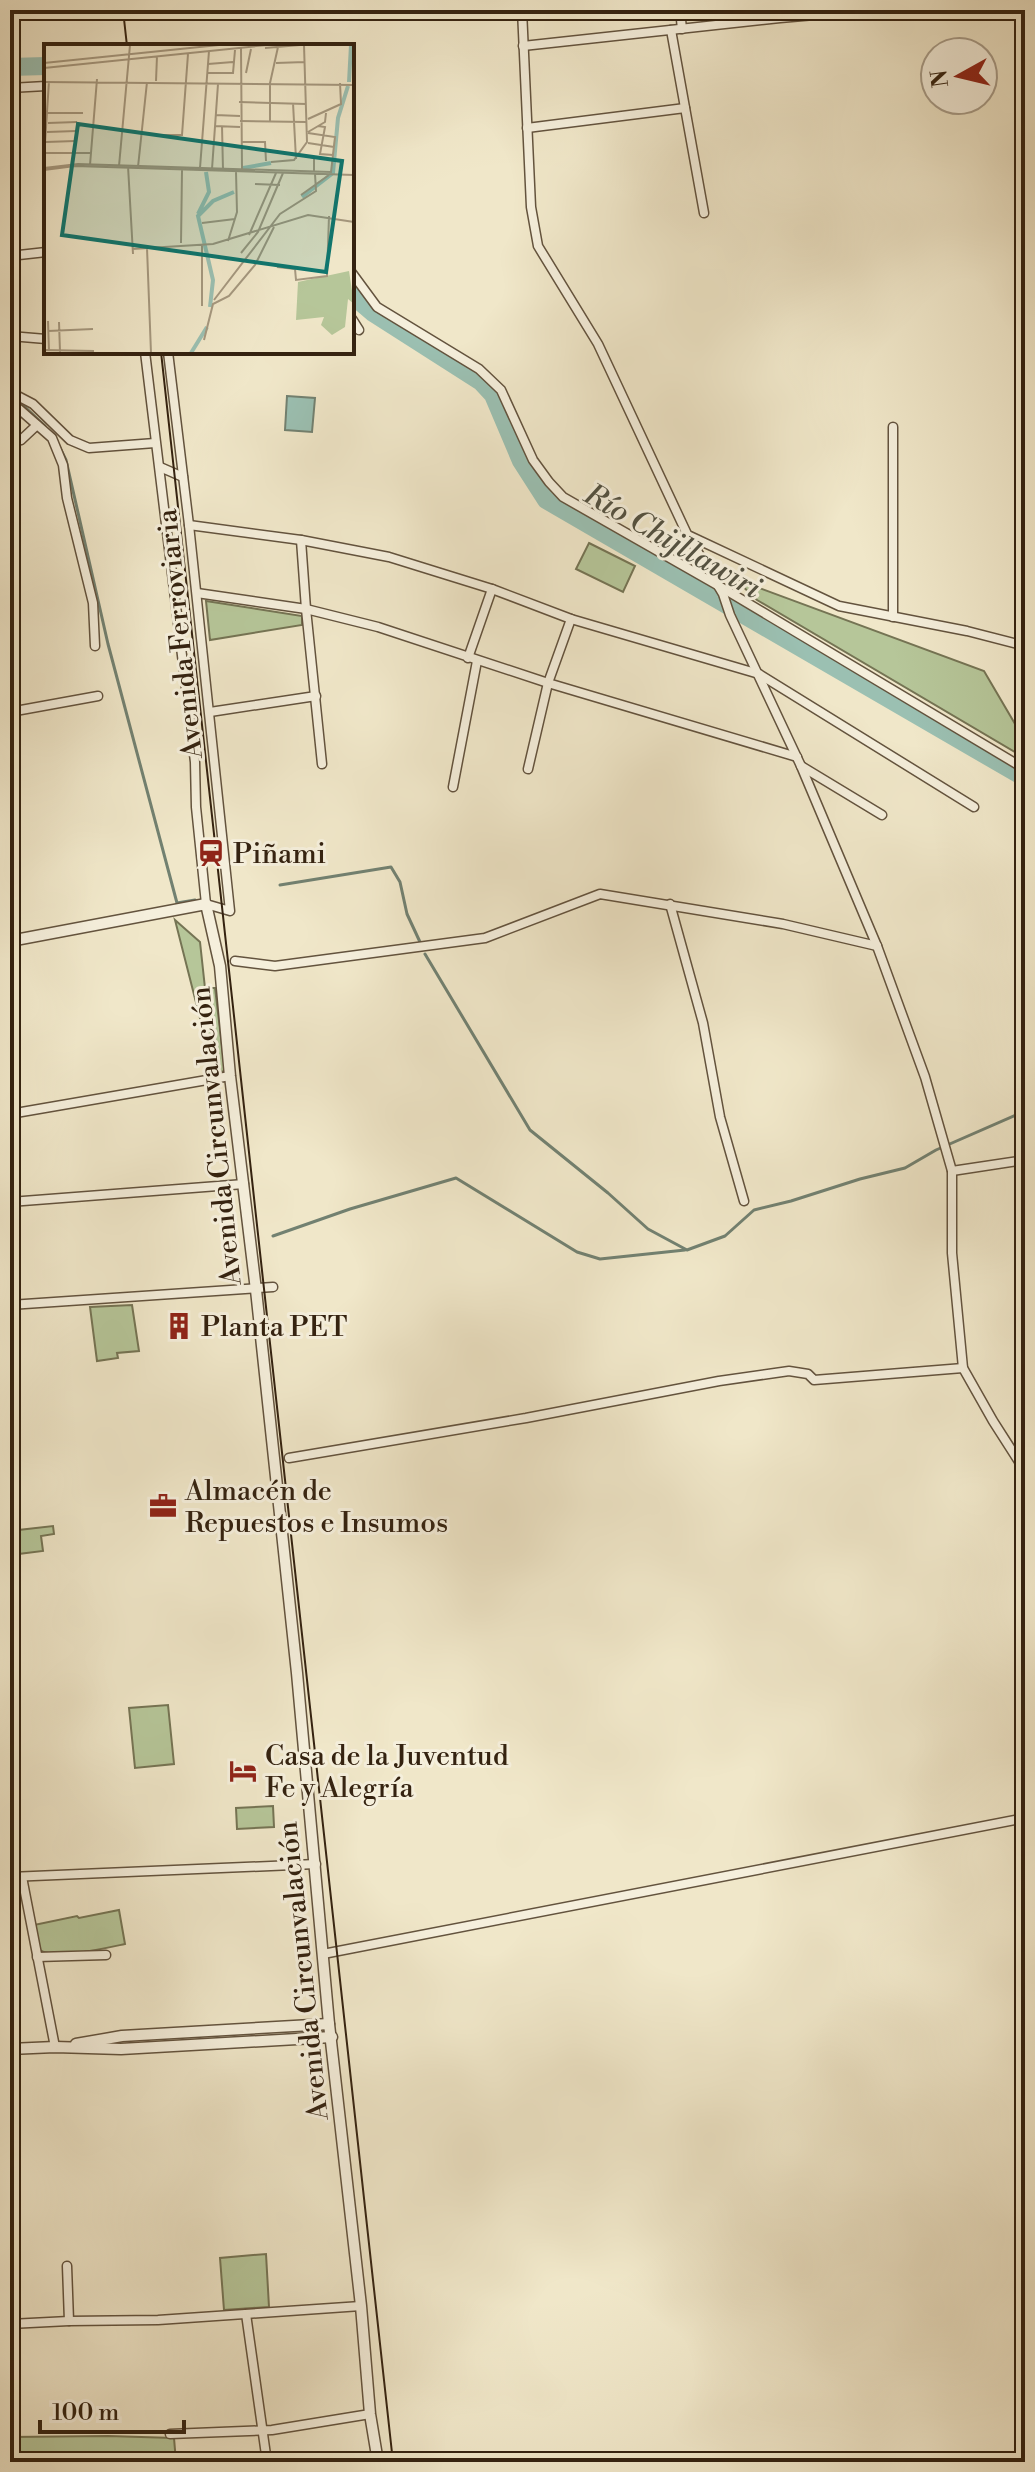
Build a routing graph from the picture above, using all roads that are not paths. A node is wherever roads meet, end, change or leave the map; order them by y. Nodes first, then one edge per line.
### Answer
1 (522, 10) edge
2 (680, 10) edge
3 (872, 10) edge
4 (779, 14) edge
5 (682, 29) junction
6 (671, 30) junction
7 (523, 46) junction
8 (44, 86) edge
9 (10, 88) edge
10 (685, 108) junction
11 (527, 128) junction
12 (704, 213) dead end
13 (44, 252) edge
14 (10, 256) edge
15 (354, 276) edge
16 (10, 336) edge
17 (44, 339) edge
18 (145, 354) edge
19 (168, 354) edge
20 (10, 392) edge
21 (10, 404) edge
22 (37, 425) junction
23 (893, 427) dead end
24 (10, 442) edge
25 (155, 443) junction
26 (160, 467) junction
27 (183, 477) junction
28 (189, 525) junction
29 (687, 534) junction
30 (301, 540) junction
31 (492, 589) junction
32 (721, 590) junction
33 (197, 593) junction
34 (306, 609) junction
35 (893, 617) junction
36 (571, 619) junction
37 (95, 646) dead end
38 (1025, 646) edge
39 (473, 660) junction
40 (759, 674) junction
41 (548, 683) junction
42 (98, 696) dead end
43 (316, 696) junction
44 (10, 712) edge
45 (210, 712) junction
46 (799, 761) junction
47 (322, 764) dead end
48 (528, 769) dead end
49 (1025, 769) edge
50 (453, 787) dead end
51 (974, 807) dead end
52 (882, 815) dead end
53 (206, 904) junction
54 (670, 904) junction
55 (10, 941) edge
56 (877, 946) junction
57 (235, 961) dead end
58 (230, 1076) junction
59 (10, 1114) edge
60 (1025, 1160) edge
61 (952, 1171) junction
62 (244, 1184) junction
63 (744, 1201) dead end
64 (10, 1202) edge
65 (273, 1287) dead end
66 (256, 1290) junction
67 (10, 1305) edge
68 (963, 1368) junction
69 (289, 1458) dead end
70 (1025, 1471) edge
71 (1025, 1818) edge
72 (316, 1864) junction
73 (10, 1877) edge
74 (22, 1877) junction
75 (323, 1954) junction
76 (106, 1955) dead end
77 (37, 1957) junction
78 (329, 2024) junction
79 (332, 2037) junction
80 (55, 2047) junction
81 (10, 2049) edge
82 (67, 2266) dead end
83 (361, 2306) junction
84 (246, 2314) junction
85 (69, 2321) junction
86 (10, 2324) edge
87 (370, 2414) junction
88 (262, 2430) junction
89 (170, 2434) dead end
90 (267, 2462) edge
91 (378, 2462) edge

1 - 7 street
2 - 5 street
3 - 4 street
4 - 5 street
5 - 6 street
6 - 7 street
6 - 10 street
7 - 11 street
8 - 9 street
10 - 11 street
10 - 12 street
11 - 29 street
13 - 14 street
15 - 32 street
16 - 17 street
18 - 25 street, Avenida Ferroviaria
19 - 27 street, Avenida Ferroviaria
20 - 25 street
21 - 22 street
22 - 24 street
22 - 37 street
23 - 35 street
25 - 26 street, Avenida Ferroviaria
26 - 27 street
26 - 53 street, Avenida Ferroviaria
27 - 28 street, Avenida Ferroviaria
28 - 30 street
28 - 33 street, Avenida Ferroviaria
29 - 32 street
29 - 35 street
30 - 31 street
30 - 34 street
31 - 36 street
31 - 39 street
32 - 40 street
32 - 49 street
33 - 34 street
33 - 45 street, Avenida Ferroviaria
34 - 39 street
34 - 43 street
35 - 38 street
36 - 40 street
36 - 41 street
39 - 41 street
39 - 50 street
40 - 46 street
40 - 51 street
41 - 46 street
41 - 48 street
42 - 44 street
43 - 45 street
43 - 47 street
45 - 53 street, Avenida Ferroviaria
46 - 52 street
46 - 56 street
53 - 55 street
53 - 58 street, Avenida Circunvalación
54 - 56 street
54 - 57 street
54 - 63 street
56 - 61 street
58 - 59 street
58 - 62 street, Avenida Circunvalación
60 - 61 street
61 - 68 street
62 - 64 street
62 - 66 street, Avenida Circunvalación
65 - 66 street
66 - 67 street
66 - 72 street, Avenida Circunvalación
68 - 69 street
68 - 70 street
71 - 75 street
72 - 74 street
72 - 75 street, Avenida Circunvalación
73 - 74 street
74 - 77 street
75 - 78 street, Avenida Circunvalación
76 - 77 street
77 - 80 street
78 - 79 street, Avenida Circunvalación
78 - 80 street
79 - 80 street
79 - 83 street, Avenida Circunvalación
80 - 81 street
82 - 85 street
83 - 84 street
83 - 87 street, Avenida Circunvalación
84 - 85 street
84 - 88 street
85 - 86 street
87 - 88 street
87 - 91 street, Avenida Circunvalación
88 - 89 street
88 - 90 street

